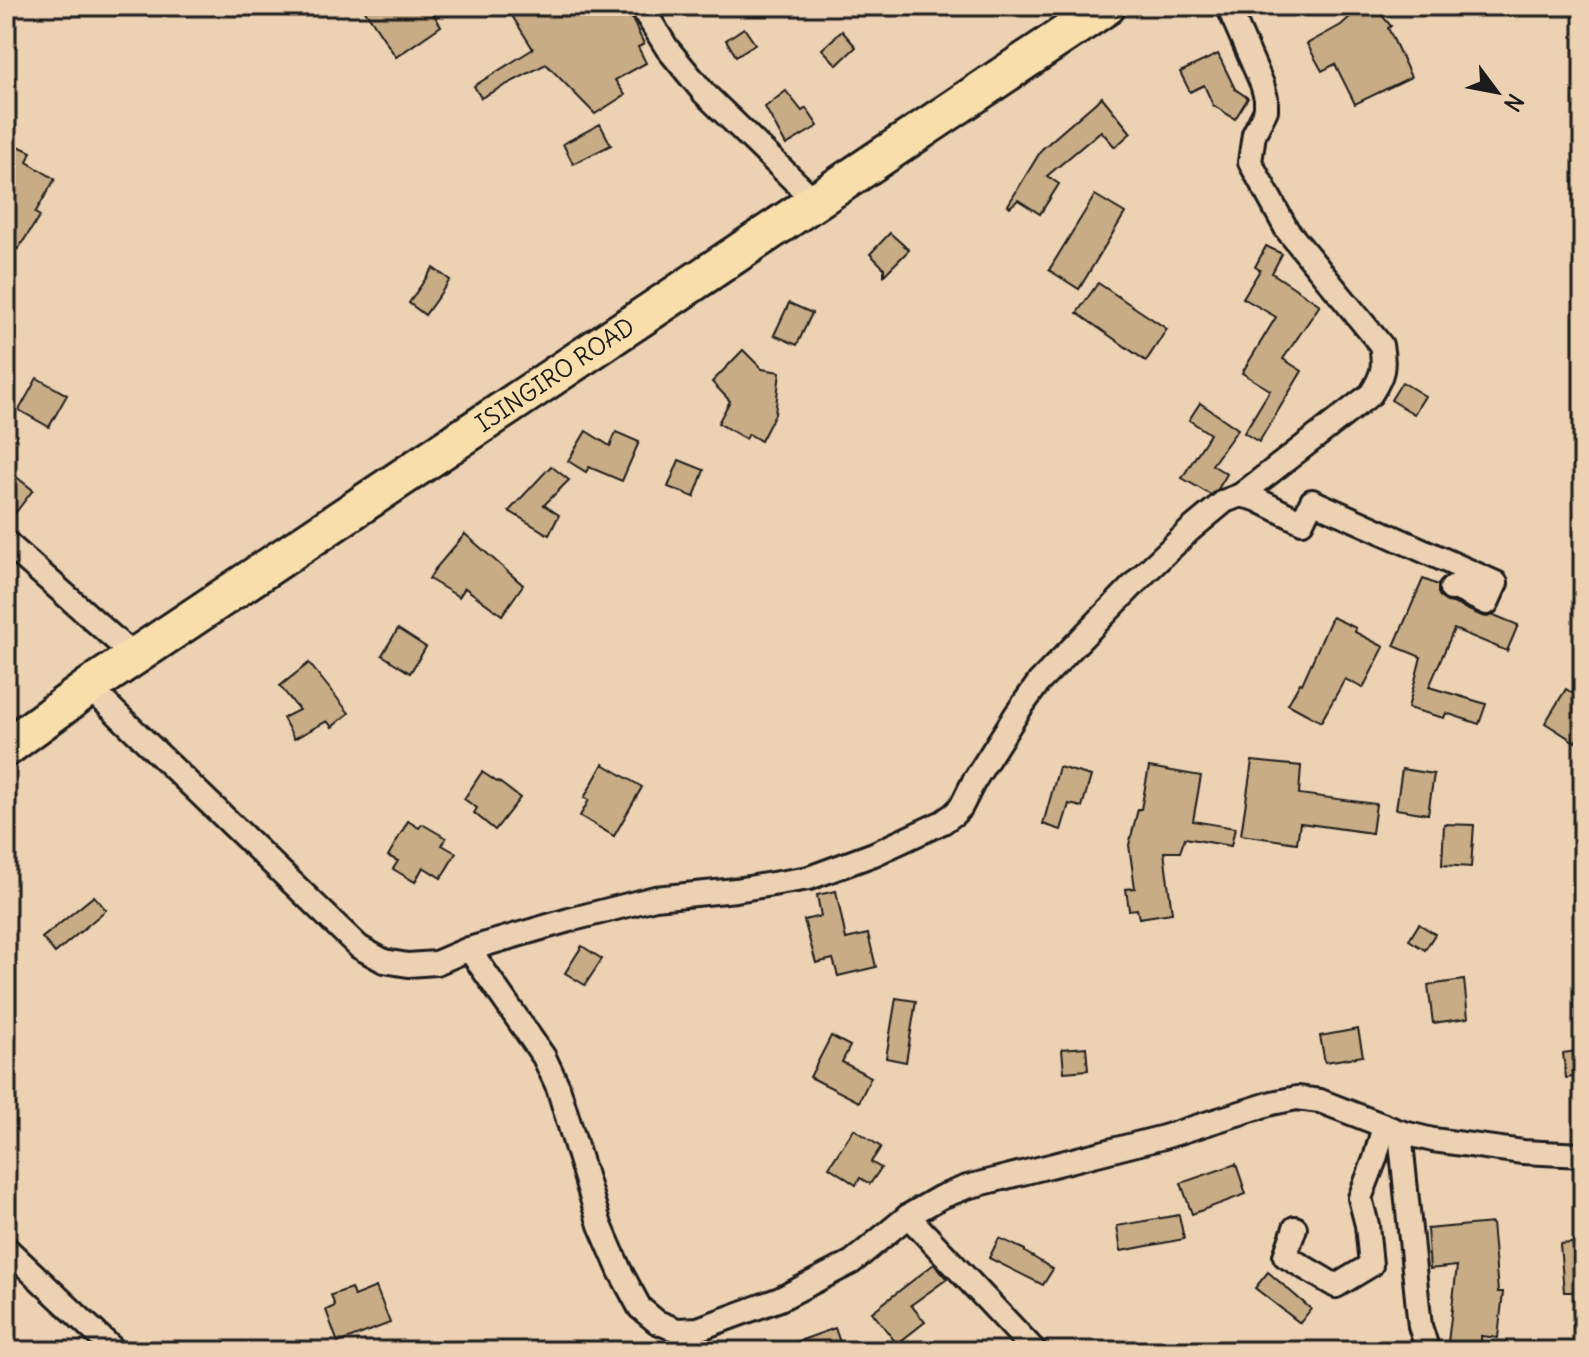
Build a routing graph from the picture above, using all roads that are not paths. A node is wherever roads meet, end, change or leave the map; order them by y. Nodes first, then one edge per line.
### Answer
1 (641, 6) edge
2 (1107, 6) edge
3 (1228, 6) edge
4 (815, 201) junction
5 (1241, 495) junction
6 (6, 542) edge
7 (1451, 589) dead end
8 (134, 656) junction
9 (89, 687) junction
10 (6, 748) edge
11 (469, 949) junction
12 (1392, 1129) junction
13 (1583, 1155) edge
14 (908, 1216) junction
15 (1295, 1228) dead end
16 (6, 1248) edge
17 (115, 1351) edge
18 (1035, 1351) edge
19 (1428, 1351) edge

1 - 4 street
2 - 4 main road, ISINGIRO ROAD
3 - 5 street
4 - 8 main road, ISINGIRO ROAD
5 - 7 street
5 - 11 street
6 - 8 street
8 - 9 main road, ISINGIRO ROAD
9 - 10 main road, ISINGIRO ROAD
9 - 11 street
11 - 14 street
12 - 13 street
12 - 14 street
12 - 15 street
12 - 19 street
14 - 18 street
16 - 17 street

